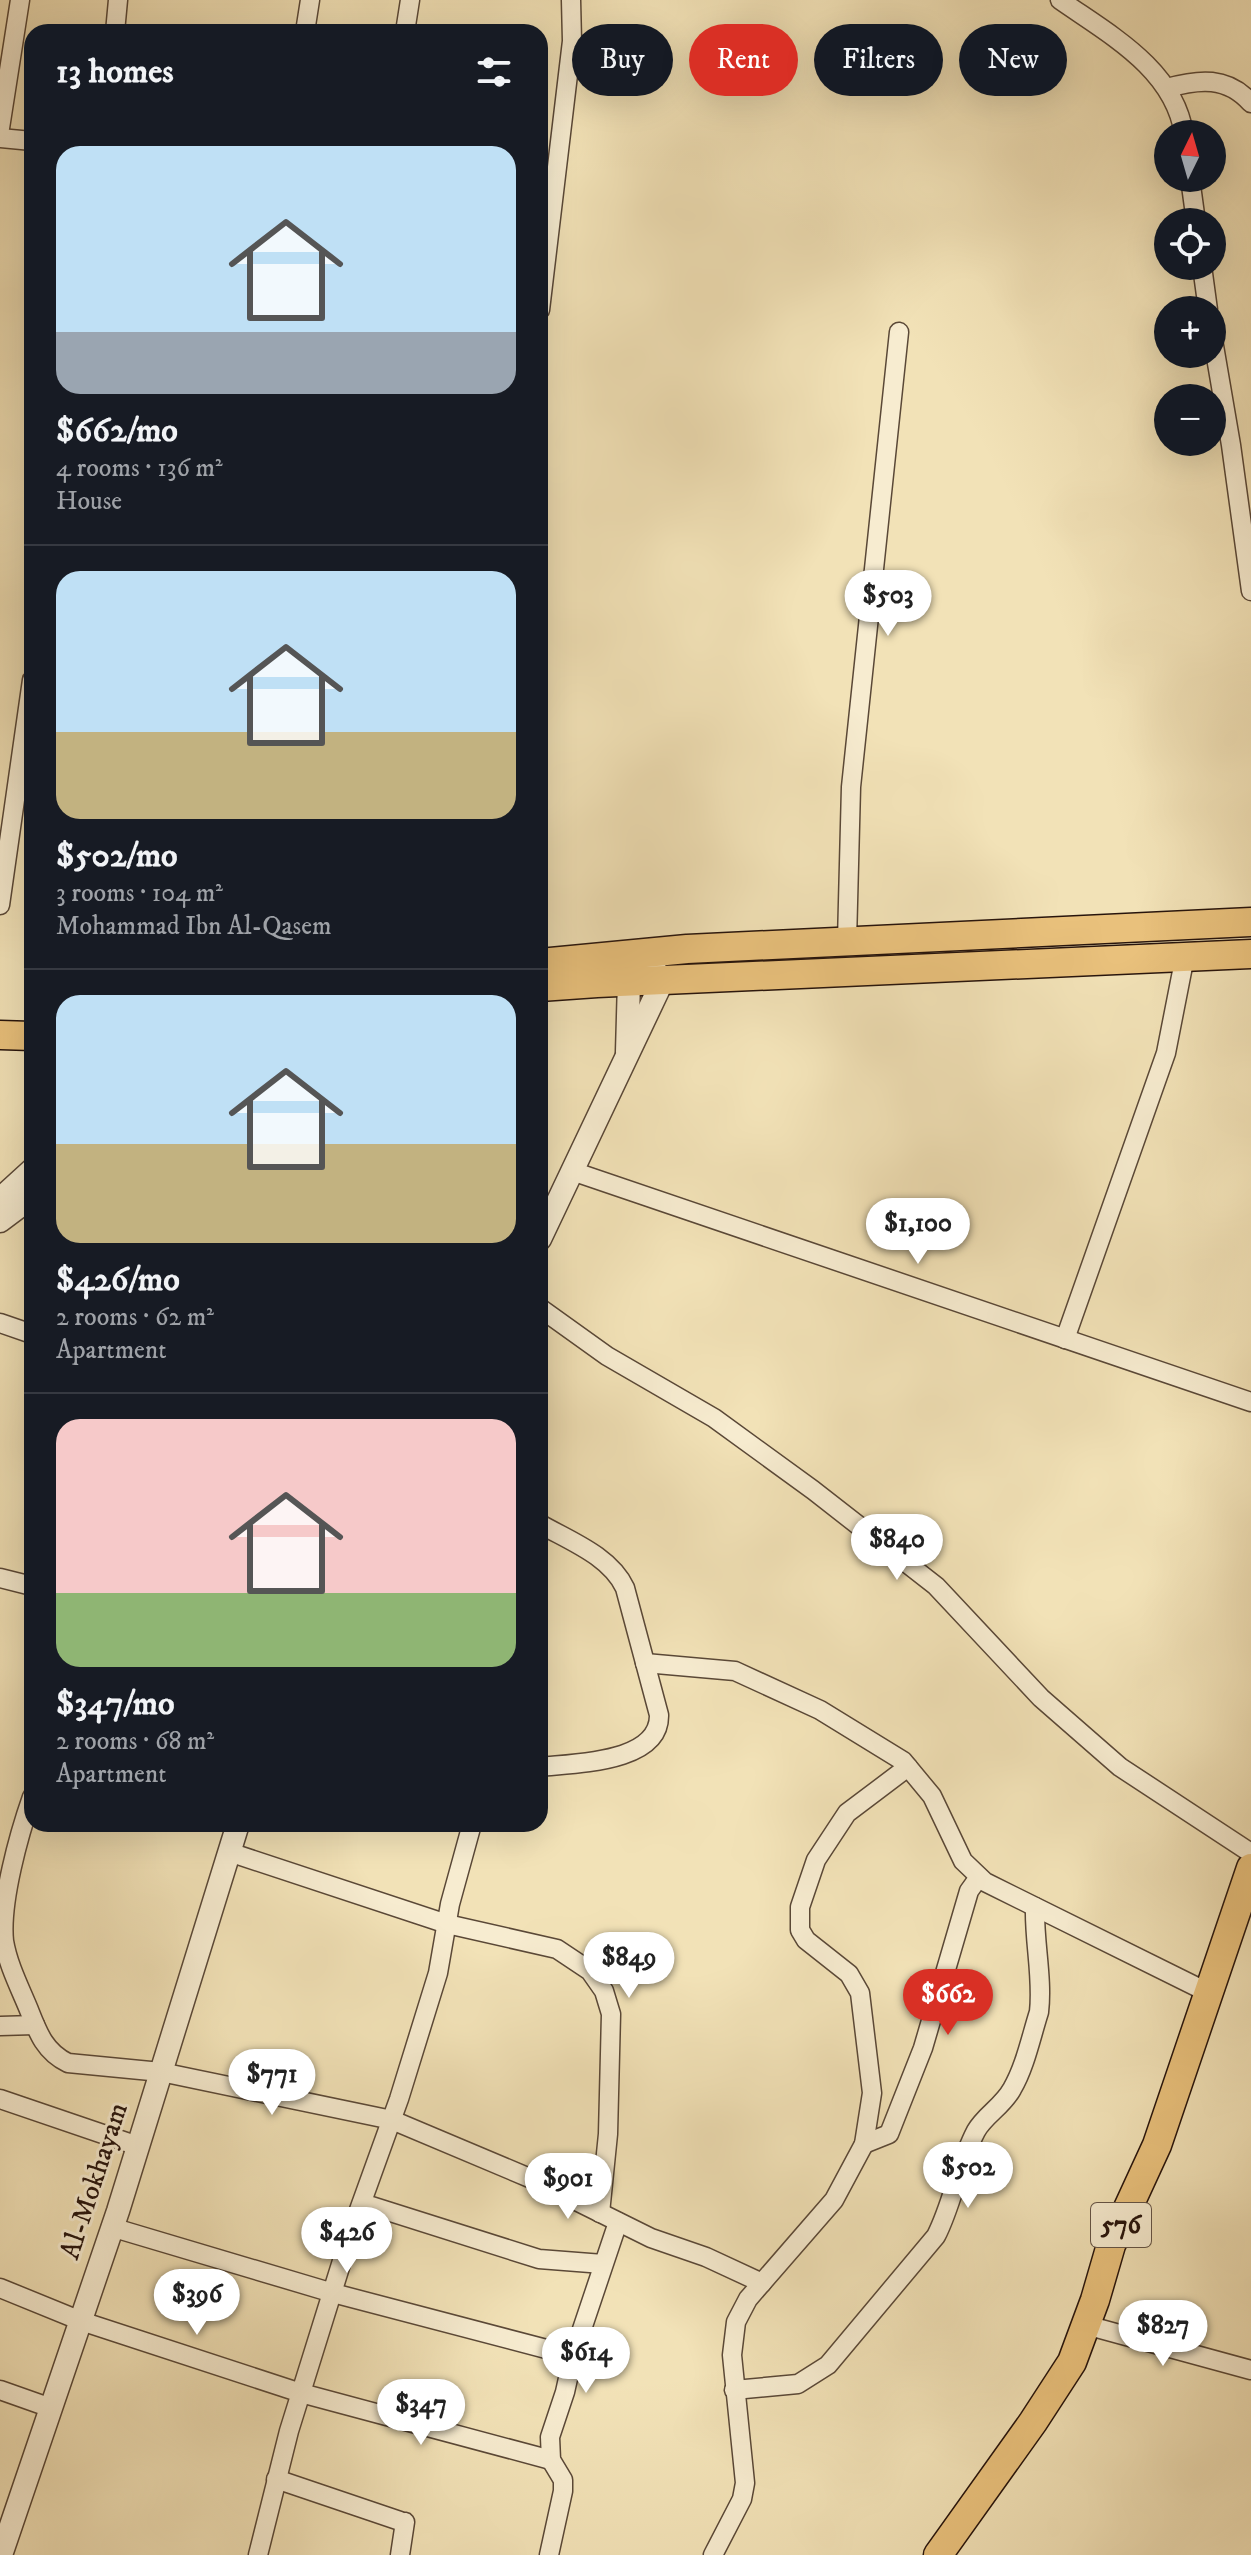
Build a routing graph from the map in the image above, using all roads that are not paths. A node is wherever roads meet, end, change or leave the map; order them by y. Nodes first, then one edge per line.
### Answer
1 (20, 0) edge
2 (118, 0) edge
3 (310, 0) edge
4 (410, 0) edge
5 (571, 0) edge
6 (1060, 0) edge
7 (116, 24) edge
8 (306, 24) edge
9 (406, 24) edge
10 (6, 53) edge
11 (1167, 88) junction
12 (1251, 103) edge
13 (1182, 120) edge
14 (0, 128) edge
15 (0, 138) edge
16 (24, 140) edge
17 (548, 243) edge
18 (899, 332) dead end
19 (1218, 368) edge
20 (1251, 591) edge
21 (24, 718) edge
22 (8, 795) edge
23 (0, 905) edge
24 (1251, 922) edge
25 (847, 941) junction
26 (640, 954) junction
27 (1251, 954) edge
28 (1185, 956) junction
29 (548, 962) edge
30 (663, 980) junction
31 (629, 981) junction
32 (548, 986) edge
33 (0, 1035) edge
34 (24, 1036) edge
35 (627, 1052) junction
36 (572, 1171) junction
37 (24, 1177) edge
38 (0, 1199) edge
39 (24, 1203) edge
40 (0, 1221) edge
41 (548, 1222) edge
42 (548, 1314) edge
43 (0, 1323) edge
44 (24, 1331) edge
45 (1065, 1339) junction
46 (1251, 1402) edge
47 (548, 1529) edge
48 (0, 1578) edge
49 (24, 1584) edge
50 (645, 1663) junction
51 (548, 1766) edge
52 (908, 1767) junction
53 (24, 1824) edge
54 (235, 1832) edge
55 (470, 1832) edge
56 (229, 1852) junction
57 (1251, 1853) edge
58 (1251, 1868) edge
59 (979, 1877) junction
60 (2, 1898) edge
61 (1035, 1907) junction
62 (447, 1924) junction
63 (1242, 1926) edge
64 (1207, 1992) junction
65 (35, 2025) junction
66 (0, 2026) edge
67 (161, 2072) junction
68 (0, 2099) edge
69 (392, 2120) junction
70 (864, 2144) junction
71 (138, 2146) junction
72 (362, 2203) junction
73 (600, 2213) junction
74 (618, 2222) junction
75 (111, 2227) junction
76 (603, 2264) junction
77 (762, 2283) junction
78 (0, 2288) edge
79 (333, 2293) junction
80 (81, 2321) junction
81 (1086, 2325) junction
82 (573, 2356) junction
83 (1251, 2370) edge
84 (0, 2390) edge
85 (734, 2390) junction
86 (301, 2393) junction
87 (51, 2408) junction
88 (551, 2460) junction
89 (276, 2479) junction
90 (1, 2555) edge
91 (258, 2555) edge
92 (400, 2555) edge
93 (549, 2555) edge
94 (713, 2555) edge
95 (938, 2555) edge

1 - 10 street
2 - 7 street
3 - 8 street
4 - 9 street
5 - 17 street
6 - 11 street
10 - 14 street
11 - 12 street
11 - 13 street
15 - 16 street
18 - 25 street
19 - 20 street
21 - 22 street
22 - 23 street
24 - 25 main road
25 - 26 main road
26 - 29 main road
26 - 30 street
26 - 31 street
27 - 28 main road
28 - 30 main road
28 - 45 street
30 - 31 main road
30 - 35 street
31 - 32 main road
31 - 35 street
33 - 34 main road
35 - 36 street
36 - 41 street
36 - 45 street
37 - 38 street
39 - 40 street
42 - 57 street
43 - 44 street
45 - 46 street
47 - 50 street
48 - 49 street
50 - 51 street
50 - 52 street
52 - 59 street
52 - 70 street
53 - 60 street
54 - 56 street, Al-Mokhayam
55 - 62 street
56 - 62 street
56 - 67 street, Al-Mokhayam
58 - 63 main road, 576
59 - 61 street
59 - 70 street
60 - 65 street
61 - 64 street
61 - 85 street
62 - 69 street
62 - 73 street
63 - 64 main road, 576
64 - 81 main road, 576
65 - 66 street
65 - 67 street
67 - 69 street
67 - 71 street, Al-Mokhayam
68 - 71 street
69 - 72 street
69 - 73 street
70 - 77 street
71 - 75 street, Al-Mokhayam
72 - 76 street
72 - 79 street
73 - 74 street
74 - 76 street
74 - 77 street
75 - 79 street
75 - 80 street, Al-Mokhayam
76 - 82 street
77 - 85 street
78 - 80 street
79 - 82 street
79 - 86 street
80 - 86 street
80 - 87 street, Al-Mokhayam
81 - 83 street
81 - 95 main road, 576
82 - 88 street
84 - 87 street
85 - 94 street
86 - 88 street
86 - 89 street
87 - 90 street, Al-Mokhayam
88 - 93 street
89 - 91 street
89 - 92 street

